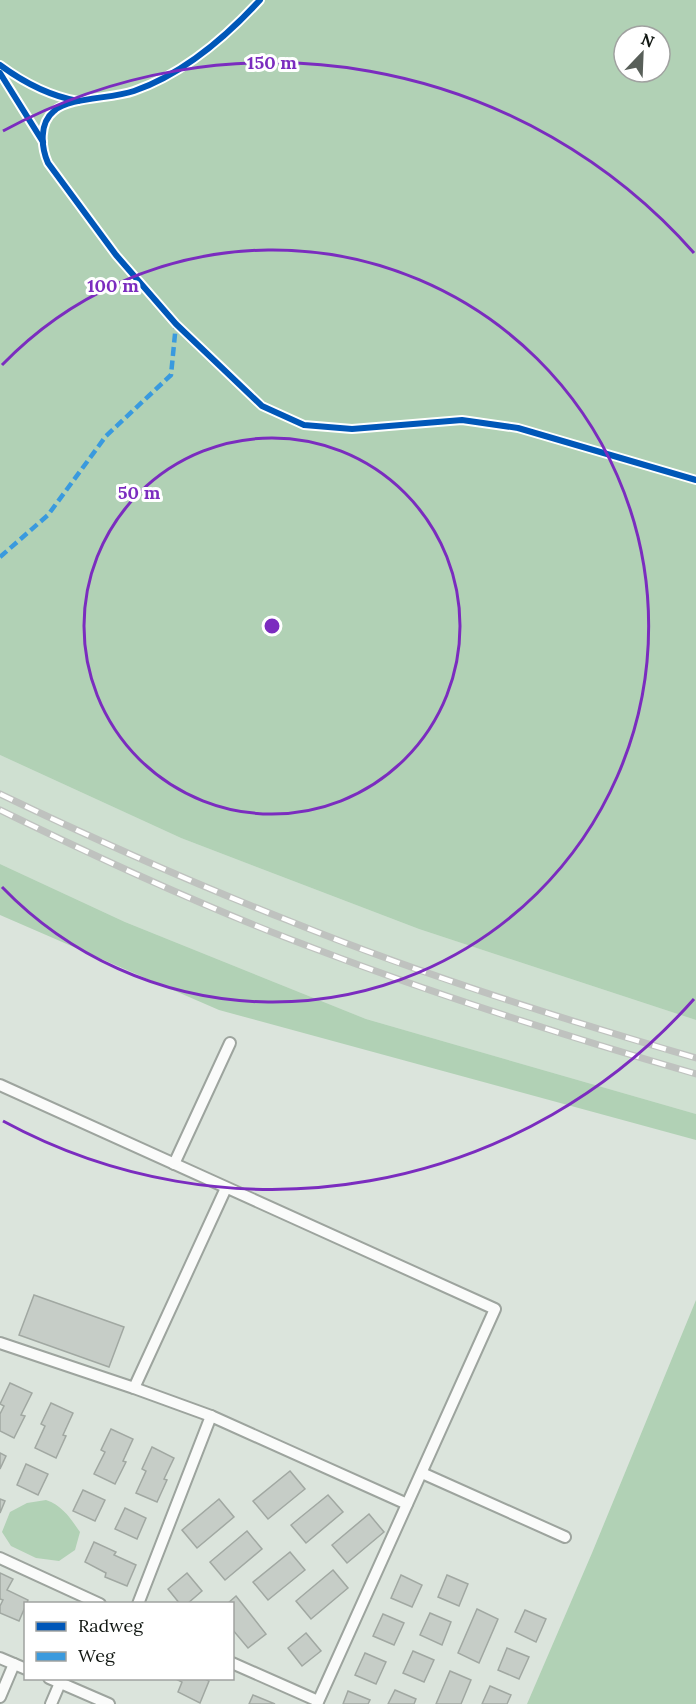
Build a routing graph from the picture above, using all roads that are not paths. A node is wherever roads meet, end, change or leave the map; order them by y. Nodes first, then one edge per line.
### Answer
1 (230, 1043) dead end
2 (0, 1084) edge
3 (174, 1164) junction
4 (226, 1188) junction
5 (0, 1343) edge
6 (134, 1388) junction
7 (211, 1416) junction
8 (422, 1473) junction
9 (407, 1504) junction
10 (565, 1537) dead end
11 (0, 1558) edge
12 (96, 1602) edge
13 (139, 1602) edge
14 (0, 1658) edge
15 (14, 1664) junction
16 (234, 1664) edge
17 (24, 1668) edge
18 (53, 1680) edge
19 (60, 1683) junction
20 (0, 1697) edge
21 (317, 1702) edge
22 (51, 1704) edge
23 (109, 1704) edge

1 - 3 lane
2 - 3 lane
3 - 4 lane
4 - 6 lane
4 - 8 lane
5 - 6 lane
6 - 7 lane
7 - 9 lane
7 - 13 lane
8 - 9 lane
8 - 10 lane
9 - 21 lane
11 - 12 lane
14 - 15 lane
15 - 17 lane
15 - 20 lane
16 - 21 lane
18 - 19 lane
19 - 22 lane
19 - 23 lane

